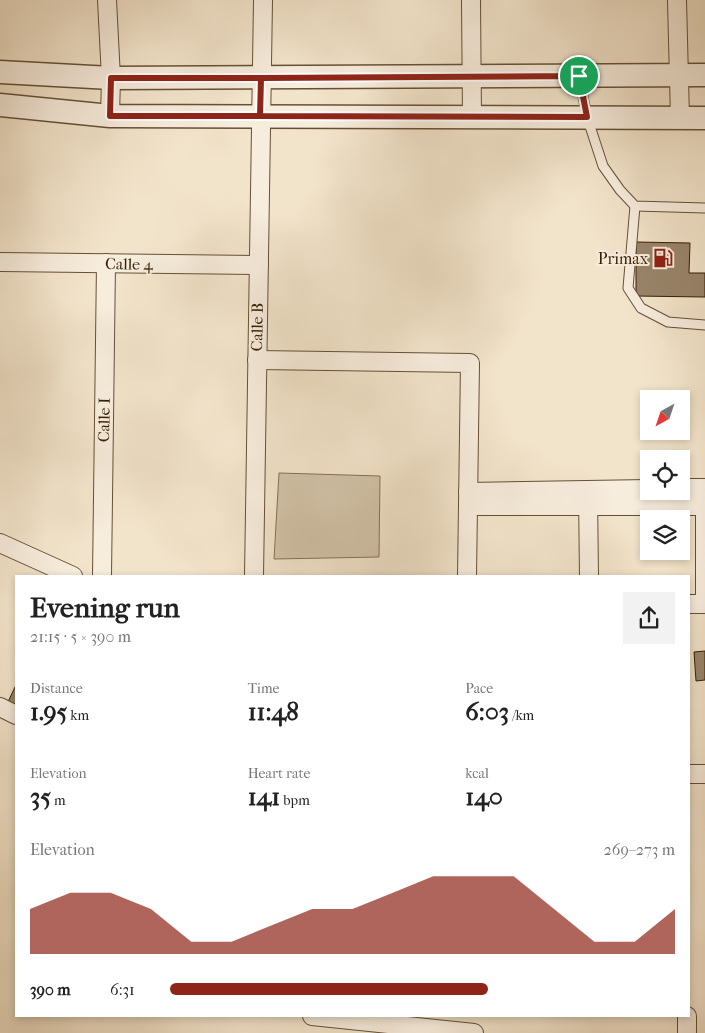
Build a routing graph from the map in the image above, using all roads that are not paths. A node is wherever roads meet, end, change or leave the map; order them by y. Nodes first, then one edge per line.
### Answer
1 (107, 0) edge
2 (263, 0) edge
3 (471, 0) edge
4 (677, 0) edge
5 (0, 72) edge
6 (679, 75) junction
7 (705, 75) edge
8 (472, 76) junction
9 (579, 76) junction
10 (111, 78) junction
11 (261, 78) junction
12 (0, 105) edge
13 (110, 116) junction
14 (260, 116) junction
15 (472, 117) junction
16 (587, 117) junction
17 (680, 118) junction
18 (705, 118) edge
19 (636, 206) junction
20 (705, 208) edge
21 (0, 262) edge
22 (106, 263) junction
23 (259, 265) junction
24 (705, 325) edge
25 (257, 360) junction
26 (690, 488) edge
27 (705, 488) edge
28 (640, 490) edge
29 (588, 498) junction
30 (468, 499) junction
31 (705, 506) edge
32 (0, 543) edge
33 (71, 575) edge
34 (102, 575) edge
35 (254, 575) edge
36 (467, 575) edge
37 (589, 575) edge
38 (690, 604) edge
39 (0, 707) edge
40 (15, 714) edge
41 (690, 774) edge
42 (705, 774) edge
43 (330, 1017) edge
44 (687, 1017) edge
45 (403, 1021) edge
46 (474, 1033) edge
47 (687, 1033) edge

1 - 10 street
2 - 11 street, Calle B
3 - 8 street
4 - 6 street
5 - 10 street
6 - 7 street
6 - 9 street
6 - 17 street
8 - 9 street
8 - 11 street
8 - 15 street
9 - 16 lane
10 - 11 street
10 - 13 street
11 - 14 street, Calle B
12 - 13 street
13 - 14 street
14 - 15 street
14 - 23 street, Calle B
15 - 16 street
16 - 17 street
16 - 19 lane
17 - 18 street
19 - 20 lane
19 - 24 lane
21 - 22 street, Calle 4
22 - 23 street, Calle 4
22 - 34 street, Calle I
23 - 25 street, Calle B
25 - 30 street
25 - 35 street, Calle B
26 - 27 street
27 - 31 street
28 - 29 street
29 - 30 street
29 - 31 street
29 - 37 street
30 - 36 street
31 - 38 street
32 - 33 street
39 - 40 street
41 - 42 street
43 - 45 street
44 - 47 street
45 - 46 street

